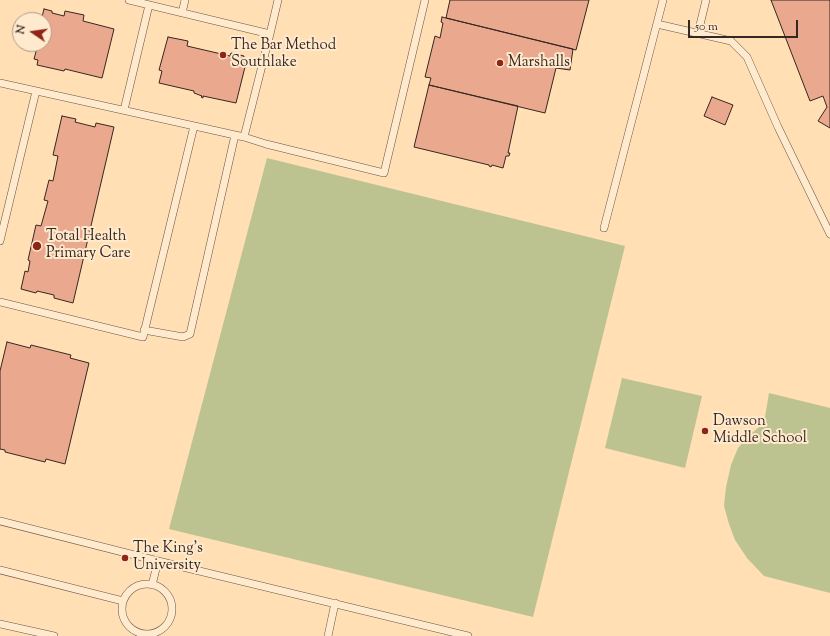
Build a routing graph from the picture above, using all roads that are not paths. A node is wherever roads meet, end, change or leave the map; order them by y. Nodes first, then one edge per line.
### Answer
1 (129, 0) edge
2 (185, 0) edge
3 (278, 0) edge
4 (425, 0) edge
5 (663, 0) edge
6 (706, 0) edge
7 (149, 5) junction
8 (182, 13) junction
9 (657, 24) junction
10 (698, 33) junction
11 (270, 34) junction
12 (0, 83) edge
13 (36, 91) junction
14 (124, 110) junction
15 (194, 126) junction
16 (235, 135) junction
17 (244, 137) junction
18 (604, 228) dead end
19 (830, 234) edge
20 (0, 241) edge
21 (0, 302) edge
22 (144, 330) junction
23 (0, 521) edge
24 (158, 561) junction
25 (0, 570) edge
26 (152, 585) junction
27 (123, 601) junction
28 (335, 603) junction
29 (0, 624) edge
30 (16, 628) junction
31 (139, 634) edge
32 (14, 636) edge
33 (54, 636) edge
34 (328, 636) edge
35 (468, 636) edge

1 - 7 lane
2 - 8 lane
3 - 11 lane
4 - 17 lane
5 - 9 lane
6 - 10 lane
7 - 8 lane
7 - 14 lane
8 - 11 lane
9 - 10 lane
9 - 18 lane
10 - 19 lane
11 - 17 lane
12 - 13 lane
13 - 14 lane
13 - 20 lane
14 - 15 lane
15 - 16 lane
15 - 22 lane
16 - 17 lane
16 - 22 lane
21 - 22 lane
23 - 24 lane
24 - 26 lane
24 - 28 lane
25 - 27 lane
26 - 27 lane
26 - 31 lane
27 - 31 lane
28 - 34 lane
28 - 35 lane
29 - 30 lane
30 - 32 lane
30 - 33 lane

